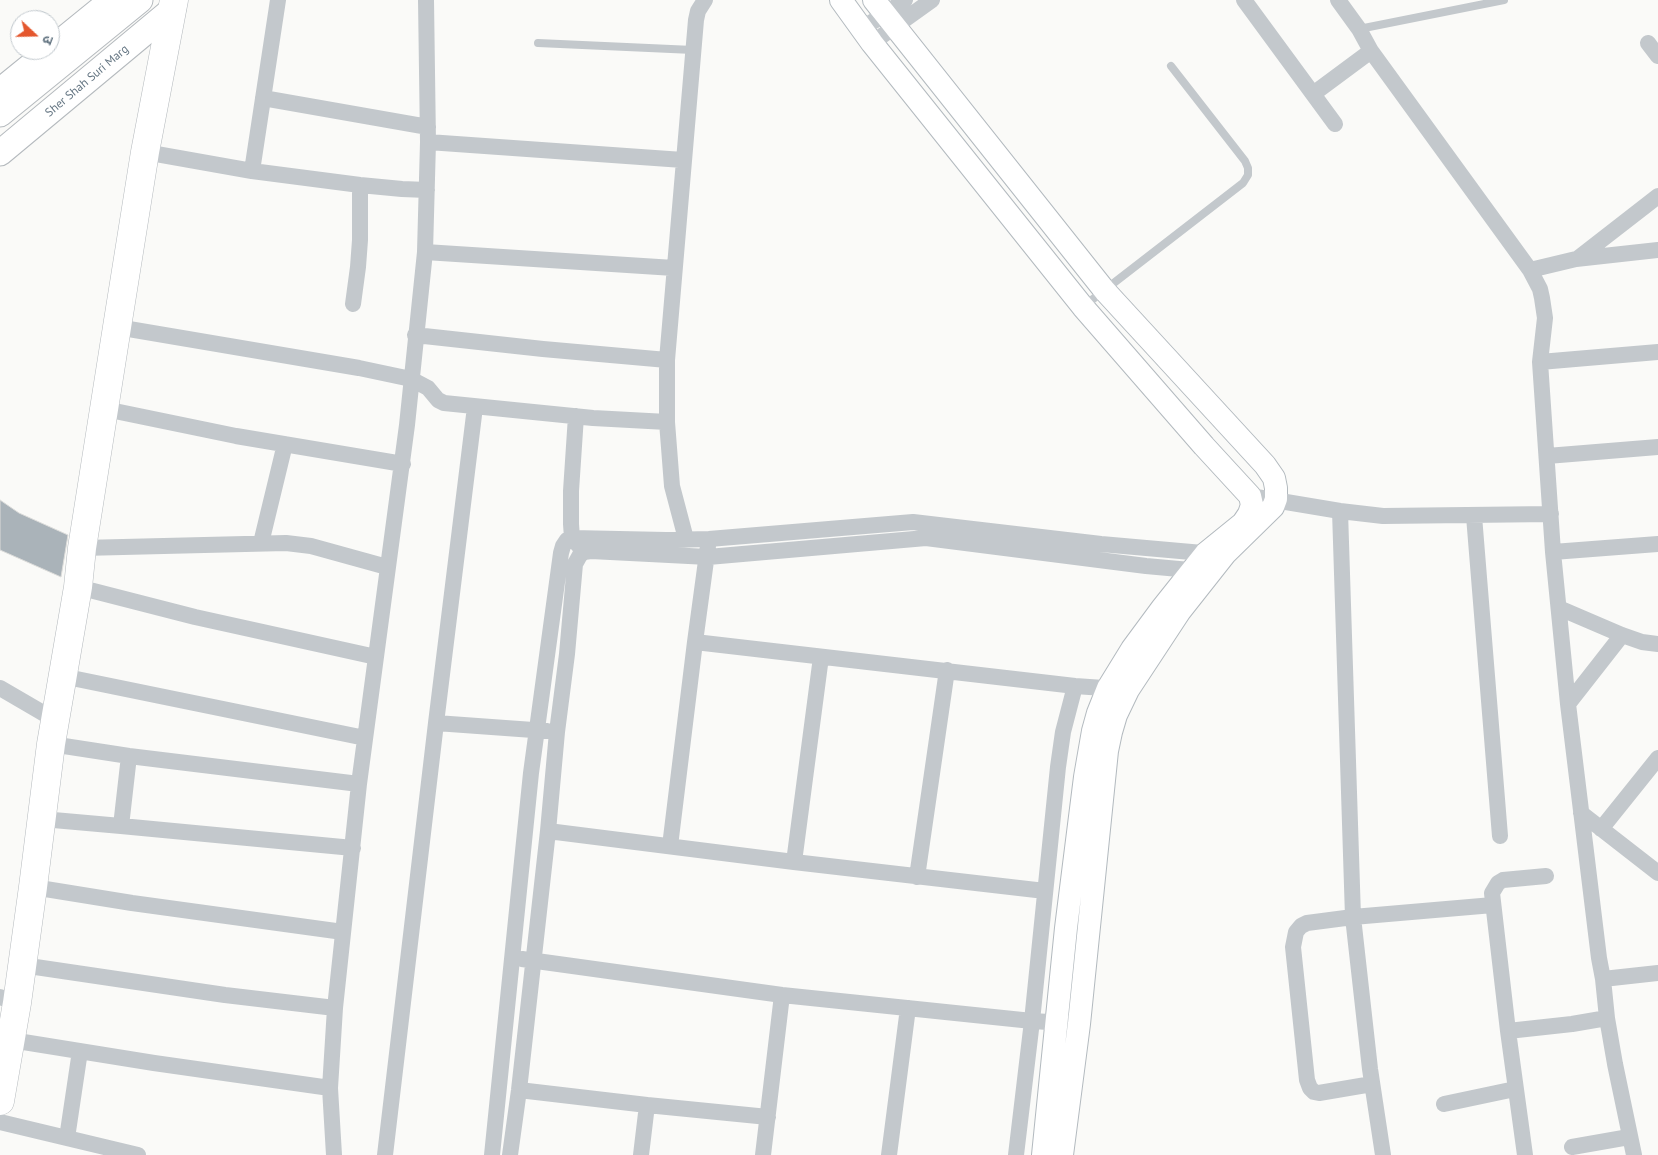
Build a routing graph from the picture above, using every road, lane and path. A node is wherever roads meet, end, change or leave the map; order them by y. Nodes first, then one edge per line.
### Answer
1 (85, 0) edge
2 (112, 0) edge
3 (140, 0) edge
4 (278, 0) edge
5 (426, 0) edge
6 (705, 0) edge
7 (841, 0) edge
8 (905, 0) edge
9 (932, 0) edge
10 (1244, 0) edge
11 (1338, 0) edge
12 (1504, 0) edge
13 (177, 3) edge
14 (884, 14) edge
15 (60, 21) edge
16 (1359, 29) junction
17 (867, 36) junction
18 (538, 43) dead end
19 (1648, 43) dead end
20 (693, 50) junction
21 (1371, 51) junction
22 (1658, 56) edge
23 (11, 60) edge
24 (1172, 66) dead end
25 (0, 69) edge
26 (0, 91) edge
27 (1313, 94) junction
28 (263, 98) junction
29 (0, 114) edge
30 (1335, 124) dead end
31 (428, 134) junction
32 (145, 152) junction
33 (0, 153) edge
34 (683, 160) junction
35 (252, 171) junction
36 (360, 185) junction
37 (427, 190) junction
38 (1658, 196) edge
39 (1658, 250) edge
40 (424, 252) junction
41 (1576, 259) junction
42 (674, 268) junction
43 (1530, 270) junction
44 (1104, 291) junction
45 (353, 304) dead end
46 (1083, 307) junction
47 (117, 326) junction
48 (415, 335) junction
49 (1658, 352) edge
50 (667, 360) junction
51 (1540, 362) junction
52 (411, 379) junction
53 (475, 407) junction
54 (105, 409) junction
55 (576, 416) junction
56 (667, 422) junction
57 (285, 444) junction
58 (1658, 447) edge
59 (1547, 456) junction
60 (402, 464) junction
61 (1250, 496) junction
62 (1276, 499) junction
63 (1340, 510) junction
64 (1551, 514) junction
65 (1474, 516) junction
66 (572, 538) junction
67 (686, 539) junction
68 (709, 539) junction
69 (261, 543) junction
70 (1658, 544) edge
71 (82, 548) junction
72 (584, 552) junction
73 (1553, 552) junction
74 (708, 557) junction
75 (1208, 562) junction
76 (387, 567) junction
77 (78, 587) junction
78 (1559, 608) junction
79 (1622, 635) junction
80 (695, 642) junction
81 (1658, 644) edge
82 (376, 657) junction
83 (820, 657) junction
84 (947, 670) junction
85 (62, 676) junction
86 (1076, 686) junction
87 (0, 688) edge
88 (1118, 689) junction
89 (1568, 704) junction
90 (436, 723) junction
91 (537, 731) junction
92 (53, 732) junction
93 (557, 732) junction
94 (365, 738) junction
95 (129, 756) junction
96 (1658, 758) edge
97 (359, 784) junction
98 (1581, 813) junction
99 (42, 819) junction
100 (121, 826) junction
101 (1601, 829) junction
102 (548, 831) junction
103 (1500, 836) dead end
104 (670, 846) junction
105 (353, 848) junction
106 (794, 862) junction
107 (1658, 873) edge
108 (1546, 876) dead end
109 (917, 877) junction
110 (34, 887) junction
111 (1045, 891) junction
112 (1493, 904) junction
113 (1353, 917) junction
114 (343, 932) junction
115 (513, 958) junction
116 (534, 960) junction
117 (22, 965) junction
118 (1658, 973) edge
119 (1604, 979) junction
120 (782, 995) junction
121 (9, 1000) edge
122 (335, 1008) junction
123 (908, 1008) junction
124 (1607, 1018) junction
125 (1032, 1021) junction
126 (1057, 1023) junction
127 (1079, 1024) junction
128 (1508, 1030) junction
129 (11, 1040) junction
130 (80, 1051) junction
131 (1372, 1084) junction
132 (330, 1088) junction
133 (1515, 1089) junction
134 (519, 1090) junction
135 (0, 1101) edge
136 (1444, 1104) dead end
137 (647, 1105) junction
138 (768, 1117) junction
139 (0, 1122) edge
140 (1629, 1137) junction
141 (67, 1138) junction
142 (1572, 1147) dead end
143 (138, 1155) edge
144 (334, 1155) edge
145 (385, 1155) edge
146 (492, 1155) edge
147 (510, 1155) edge
148 (641, 1155) edge
149 (763, 1155) edge
150 (889, 1155) edge
151 (1016, 1155) edge
152 (1043, 1155) edge
153 (1062, 1155) edge
154 (1383, 1155) edge
155 (1525, 1155) edge
156 (1634, 1155) edge

1 - 15 main road
2 - 26 main road
3 - 29 main road
4 - 28 street
5 - 31 street
6 - 20 street
7 - 17 street
8 - 14 street
9 - 14 street
10 - 27 street
11 - 16 street
12 - 16 lane
13 - 32 highway
13 - 33 main road, Sher Shah Suri Marg
14 - 17 street
14 - 44 street
16 - 21 street
17 - 46 street
18 - 20 lane
19 - 22 street
20 - 34 street
21 - 27 street
21 - 43 street
23 - 25 main road
24 - 44 lane
27 - 30 street
28 - 31 street
28 - 35 street
31 - 34 street
31 - 37 street
32 - 35 street
32 - 47 highway
34 - 42 street
35 - 36 street
36 - 37 street
36 - 45 street
37 - 40 street
38 - 41 street
39 - 41 street
40 - 42 street
40 - 48 street
41 - 43 street
42 - 50 street
43 - 51 street
44 - 46 lane
44 - 62 street
46 - 61 street
47 - 52 street
47 - 54 highway
48 - 50 street
48 - 52 street
49 - 51 street
50 - 56 street
51 - 59 street
52 - 53 street
52 - 60 street
53 - 55 street
53 - 90 street
54 - 57 street
54 - 71 highway
55 - 56 street
55 - 66 street
56 - 67 street
57 - 60 street
57 - 69 street
58 - 59 street
59 - 64 street
60 - 76 street
61 - 62 street
61 - 75 street
62 - 63 street
62 - 75 street
63 - 65 street
63 - 113 street
64 - 65 street
64 - 73 street
65 - 103 street
66 - 67 street
66 - 72 street
66 - 91 street
67 - 68 street
68 - 74 street
68 - 75 street
69 - 71 street
69 - 76 street
70 - 73 street
71 - 77 highway
72 - 74 street
72 - 93 street
73 - 78 street
74 - 75 street
74 - 80 street
75 - 88 street
76 - 82 street
77 - 82 street
77 - 85 highway
78 - 79 street
78 - 89 street
79 - 81 street
79 - 89 street
80 - 83 street
80 - 104 street
82 - 94 street
83 - 84 street
83 - 106 street
84 - 86 street
84 - 109 street
85 - 92 highway
85 - 94 street
86 - 88 street
86 - 111 street
87 - 92 street
88 - 126 street
88 - 127 street
89 - 98 street
90 - 91 street
90 - 145 street
91 - 93 street
91 - 115 street
92 - 95 street
92 - 99 highway
93 - 102 street
94 - 97 street
95 - 97 street
95 - 100 street
96 - 101 street
97 - 105 street
98 - 101 street
98 - 119 street
99 - 100 street
99 - 110 highway
100 - 105 street
101 - 107 street
102 - 104 street
102 - 116 street
104 - 106 street
105 - 114 street
106 - 109 street
108 - 112 street
109 - 111 street
110 - 114 street
110 - 117 highway
111 - 125 street
112 - 113 street
112 - 128 street
113 - 131 street
113 - 131 street
114 - 122 street
115 - 116 street
115 - 146 street
116 - 120 street
116 - 134 street
117 - 121 highway
117 - 122 street
118 - 119 street
119 - 124 street
120 - 123 street
120 - 138 street
121 - 129 highway
122 - 132 street
123 - 125 street
123 - 150 street
124 - 128 street
124 - 140 street
125 - 126 street
125 - 151 street
126 - 127 street
126 - 152 street
127 - 153 street
128 - 133 street
129 - 130 street
129 - 135 highway
130 - 132 street
130 - 141 street
131 - 154 street
132 - 144 street
133 - 136 street
133 - 155 street
134 - 137 street
134 - 147 street
137 - 138 street
137 - 148 street
138 - 149 street
139 - 141 street
140 - 142 street
140 - 156 street
141 - 143 street

